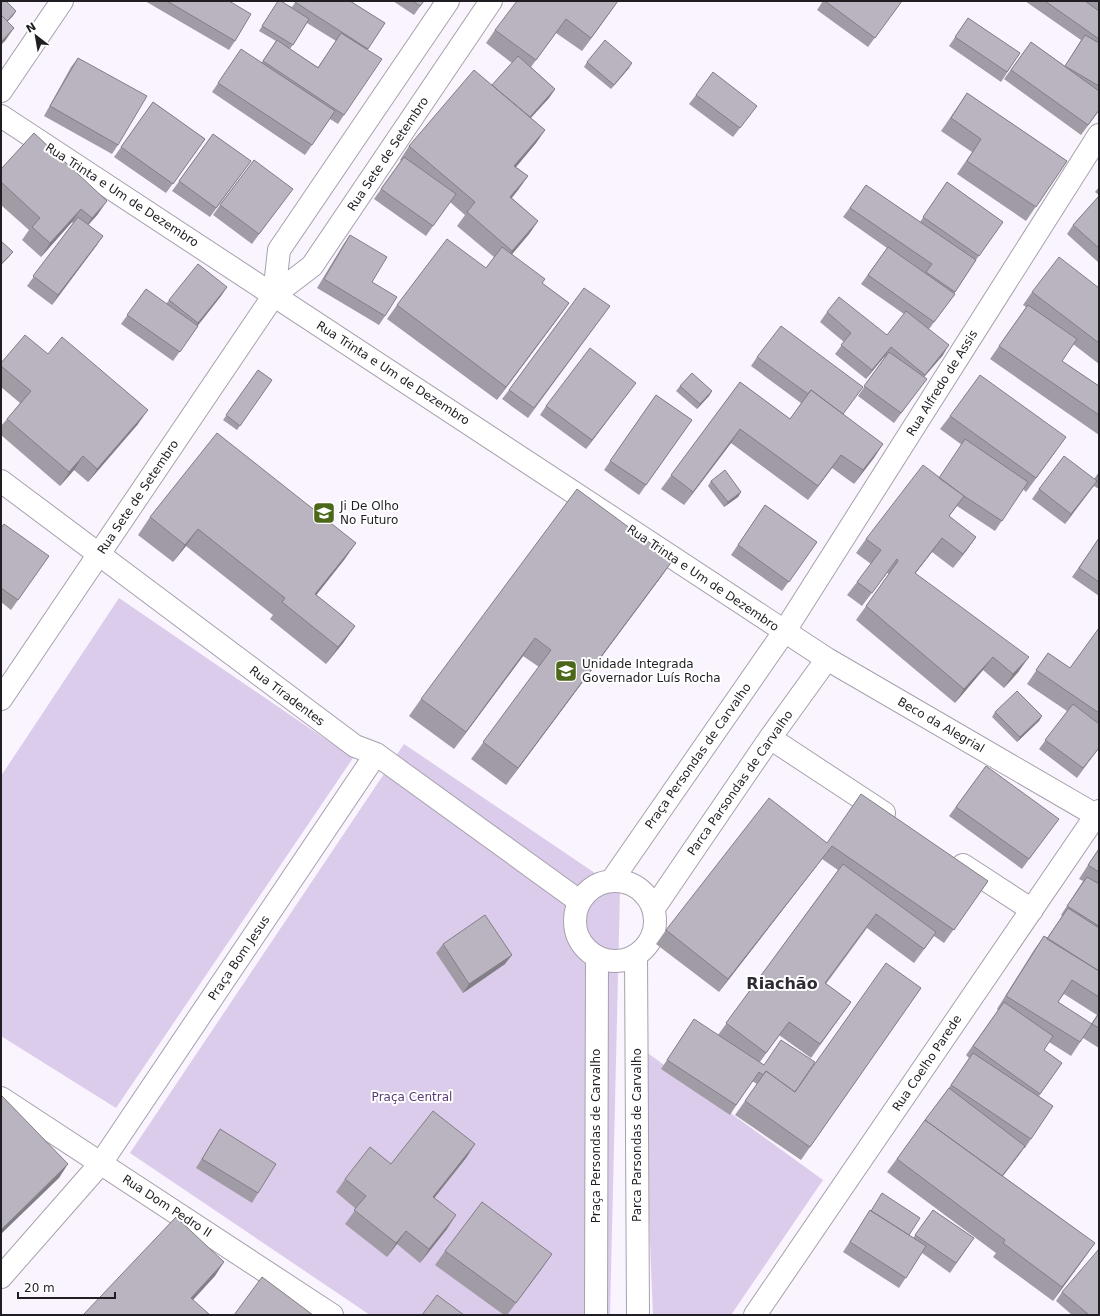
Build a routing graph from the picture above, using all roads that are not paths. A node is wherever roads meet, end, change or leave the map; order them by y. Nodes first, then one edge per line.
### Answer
1 (62, 1) edge
2 (448, 1) edge
3 (491, 1) edge
4 (1, 91) edge
5 (1, 116) edge
6 (1099, 135) edge
7 (274, 295) junction
8 (1, 481) edge
9 (99, 555) junction
10 (784, 632) junction
11 (827, 659) junction
12 (1, 699) edge
13 (770, 738) junction
14 (376, 754) junction
15 (1098, 814) edge
16 (901, 824) edge
17 (947, 854) edge
18 (612, 880) junction
19 (579, 901) junction
20 (654, 908) junction
21 (1032, 910) junction
22 (636, 956) junction
23 (597, 958) junction
24 (1, 1098) edge
25 (101, 1163) junction
26 (1, 1277) edge
27 (332, 1315) edge
28 (596, 1315) edge
29 (638, 1315) edge
30 (755, 1315) edge

1 - 4 street
2 - 7 street, Rua Sete de Setembro
3 - 7 street, Rua Sete de Setembro
5 - 7 street, Rua Trinta e Um de Dezembro
6 - 10 street, Rua Alfredo de Assis
7 - 9 street, Rua Sete de Setembro
7 - 10 street, Rua Trinta e Um de Dezembro
8 - 9 street, Rua Tiradentes
9 - 12 street, Rua Sete de Setembro
9 - 14 street, Rua Tiradentes
10 - 11 street, Beco da Alegrial
10 - 18 street, Praça Persondas de Carvalho
11 - 13 street, Parca Parsondas de Carvalho
11 - 15 street, Beco da Alegrial
13 - 16 street
13 - 20 street, Parca Parsondas de Carvalho
14 - 19 street, Rua Tiradentes
14 - 25 street, Praça Bom Jesus
15 - 21 street, Rua Coelho Parede
17 - 21 street
18 - 19 street
18 - 20 street
19 - 23 street
20 - 22 street
21 - 30 street, Rua Coelho Parede
22 - 23 street
22 - 29 street, Parca Parsondas de Carvalho
23 - 28 street, Praça Persondas de Carvalho
24 - 25 street, Rua Dom Pedro II
25 - 26 street, Praça Bom Jesus
25 - 27 street, Rua Dom Pedro II

